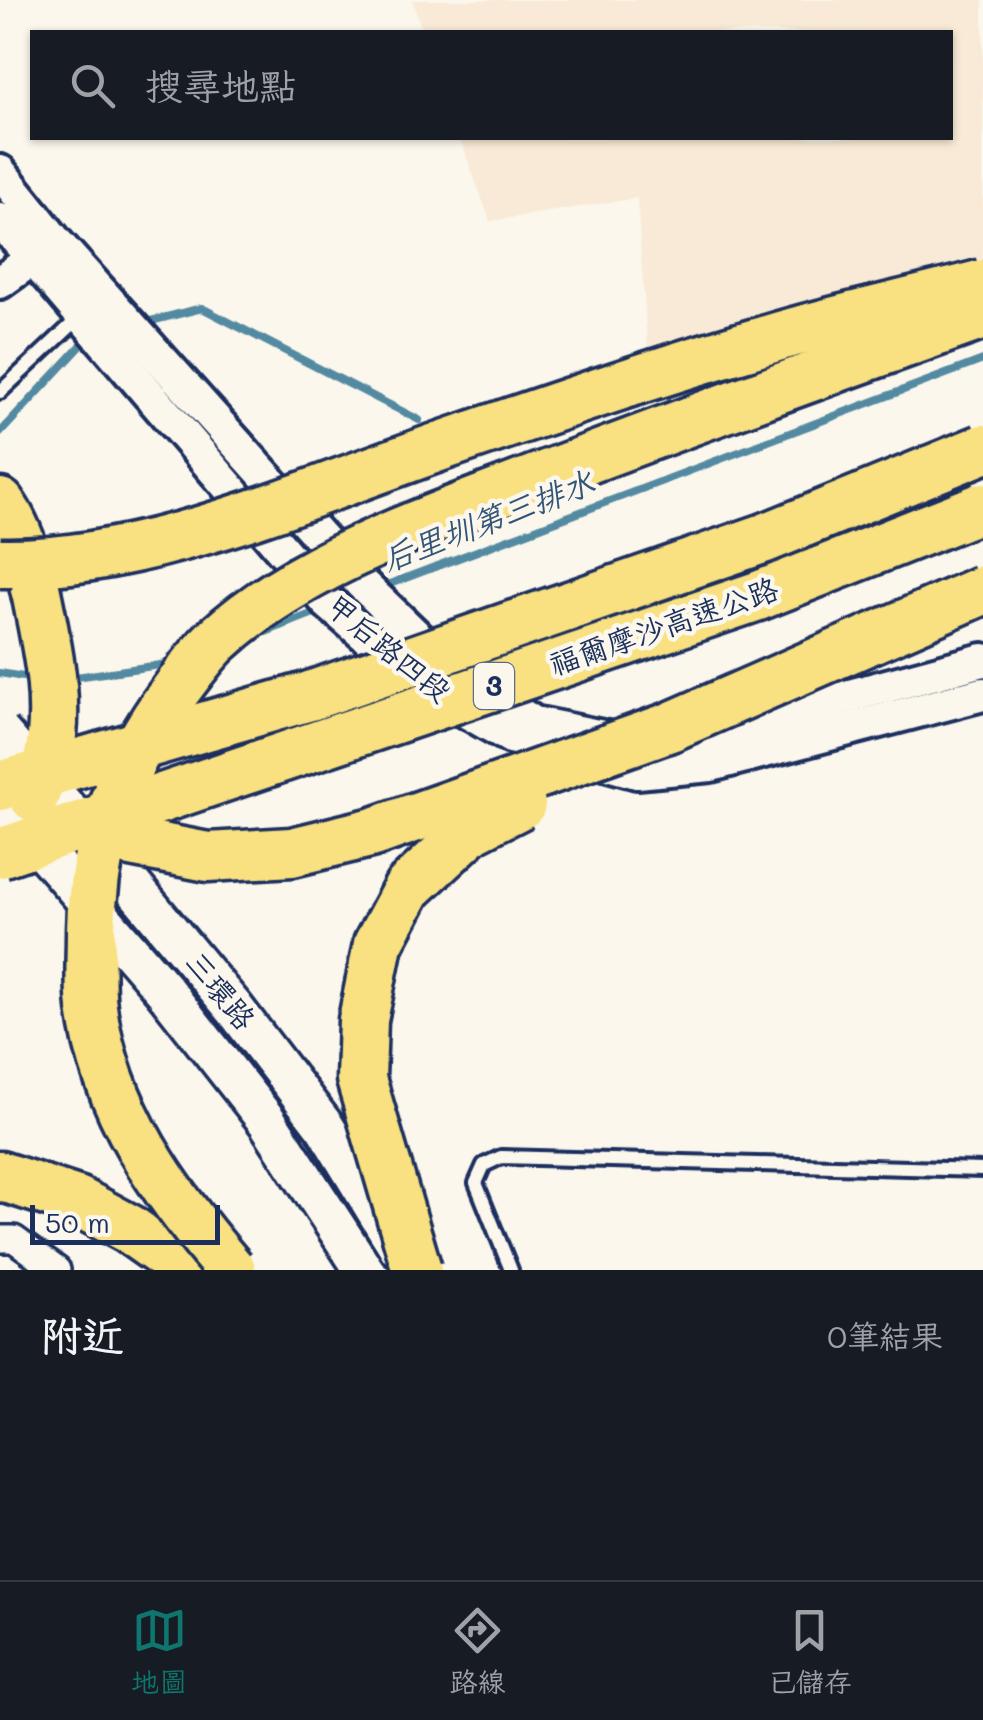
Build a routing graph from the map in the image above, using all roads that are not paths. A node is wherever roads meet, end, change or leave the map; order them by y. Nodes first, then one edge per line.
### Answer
1 (0, 172) edge
2 (0, 220) edge
3 (44, 251) junction
4 (0, 282) edge
5 (983, 284) edge
6 (94, 307) junction
7 (983, 315) edge
8 (129, 347) junction
9 (0, 392) edge
10 (983, 449) edge
11 (0, 503) edge
12 (983, 507) edge
13 (0, 563) edge
14 (983, 590) edge
15 (983, 660) edge
16 (983, 694) edge
17 (670, 727) junction
18 (0, 732) edge
19 (1, 798) edge
20 (89, 834) junction
21 (0, 853) edge
22 (0, 862) edge
23 (983, 1170) edge
24 (0, 1176) edge
25 (0, 1239) edge
26 (56, 1270) edge
27 (186, 1270) edge
28 (230, 1270) edge
29 (364, 1270) edge
30 (415, 1270) edge
31 (511, 1270) edge

1 - 3 street
2 - 3 street
3 - 4 street
3 - 6 street
5 - 13 highway, bridge
6 - 8 street
6 - 9 lane
7 - 28 highway, bridge
8 - 15 street, 甲后路四段
8 - 16 street, 甲后路四段
10 - 19 highway, 福爾摩沙高速公路 / 3, bridge
11 - 22 highway, bridge
12 - 21 highway, 福爾摩沙高速公路 / 3, bridge
14 - 17 highway, bridge
17 - 20 highway, bridge
17 - 30 highway, bridge
18 - 20 main road, 三環路, bridge
19 - 20 main road, bridge
19 - 29 main road, 三環路, bridge
20 - 30 main road, 三環路, bridge
23 - 31 lane
24 - 27 highway
25 - 26 street

